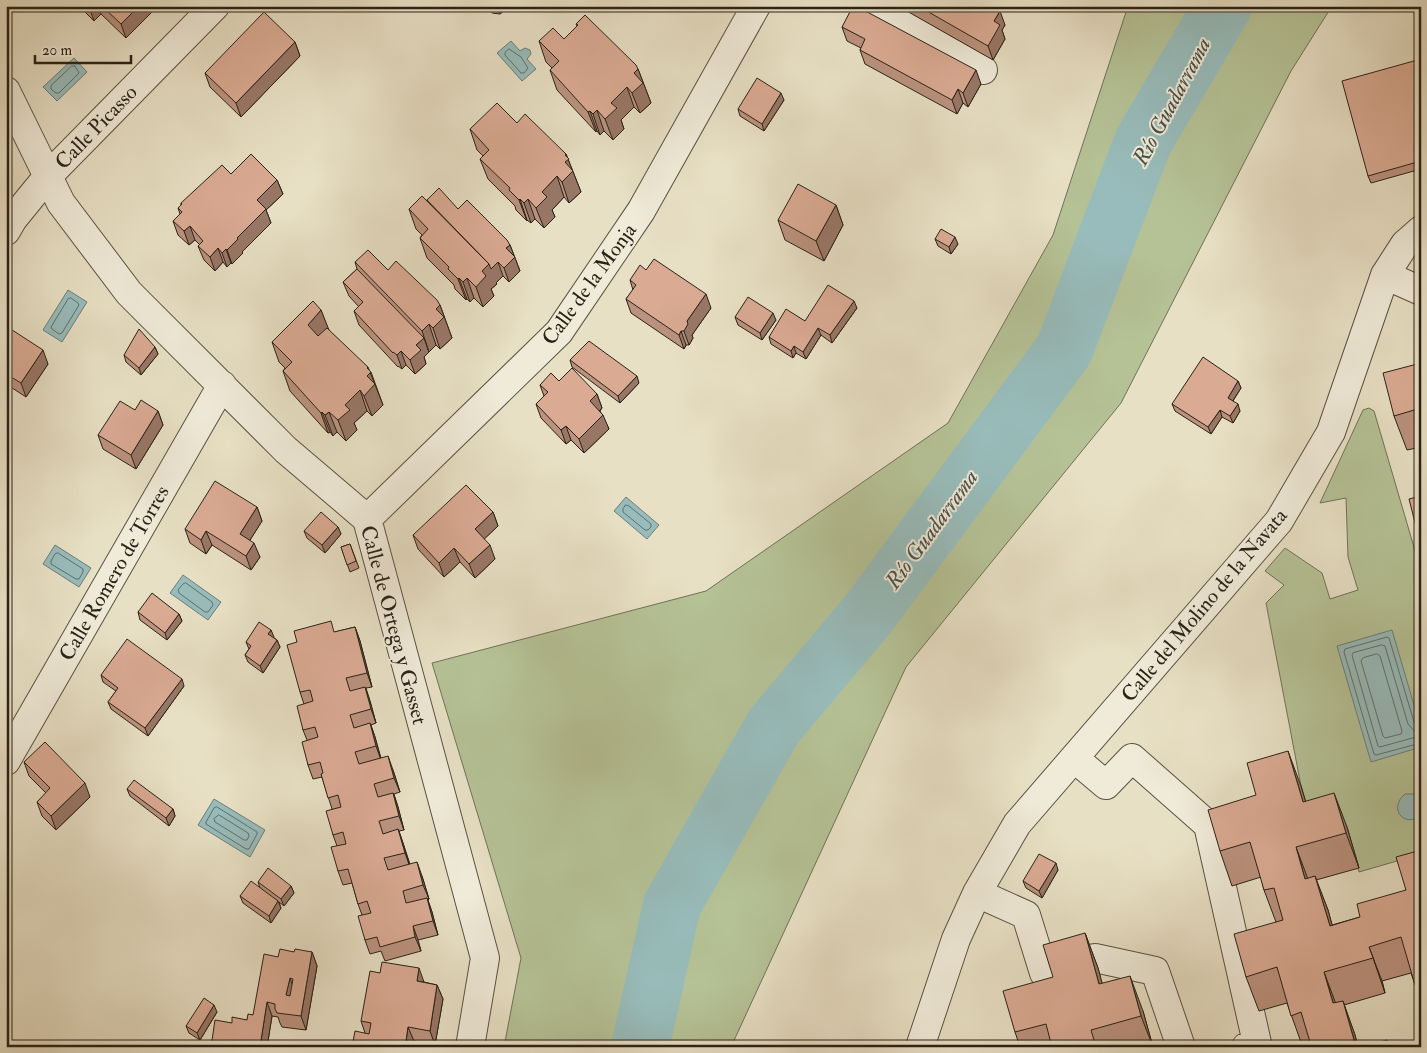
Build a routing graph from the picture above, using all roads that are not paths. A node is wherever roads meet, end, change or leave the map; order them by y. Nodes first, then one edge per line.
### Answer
1 (214, 6) edge
2 (756, 6) edge
3 (870, 6) edge
4 (983, 70) dead end
5 (6, 91) edge
6 (48, 176) junction
7 (1421, 230) edge
8 (6, 231) edge
9 (1385, 276) junction
10 (1421, 291) edge
11 (222, 386) junction
12 (367, 519) junction
13 (1074, 758) junction
14 (6, 761) edge
15 (977, 893) junction
16 (470, 1047) edge
17 (920, 1047) edge
18 (1181, 1047) edge
19 (1246, 1047) edge

1 - 6 street, Calle Picasso
2 - 12 street, Calle de la Monja
3 - 4 street
5 - 6 street, Calle de Ortega y Gasset
6 - 8 street, Calle Picasso
6 - 11 street, Calle de Ortega y Gasset
7 - 9 street, Calle del Molino de la Navata
9 - 10 street
9 - 13 street, Calle del Molino de la Navata
11 - 12 street, Calle de Ortega y Gasset
11 - 14 street, Calle Romero de Torres
12 - 16 street, Calle de Ortega y Gasset
13 - 15 street, Calle del Molino de la Navata
13 - 19 street
15 - 17 street, Calle del Molino de la Navata
15 - 18 street

